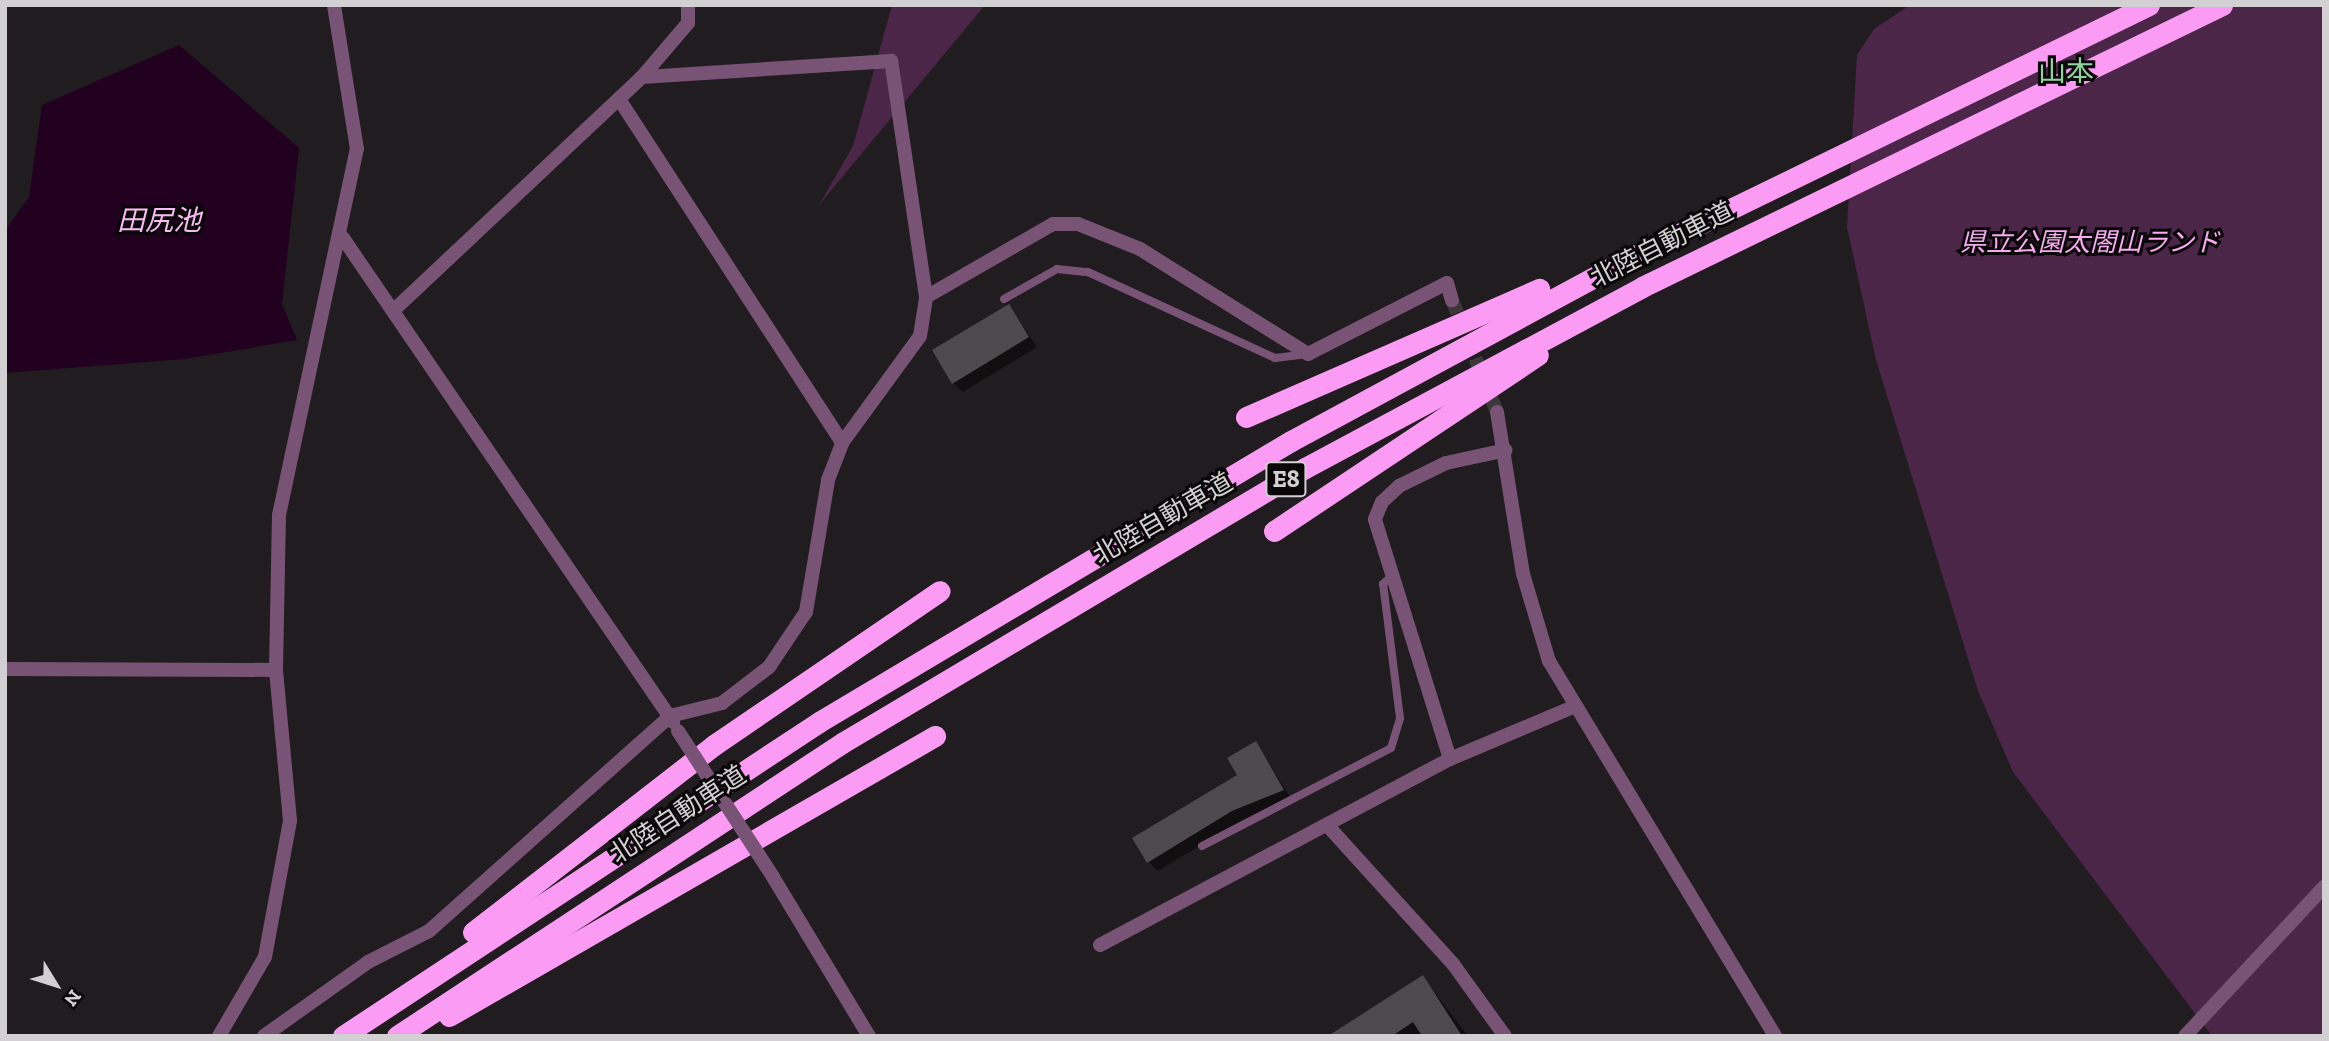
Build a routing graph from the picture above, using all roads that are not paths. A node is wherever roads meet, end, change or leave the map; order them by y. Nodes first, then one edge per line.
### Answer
1 (334, 5) edge
2 (688, 5) edge
3 (2149, 5) edge
4 (2222, 5) edge
5 (642, 77) junction
6 (619, 99) junction
7 (1938, 103) junction
8 (1755, 230) junction
9 (342, 237) junction
10 (926, 297) junction
11 (1004, 299) dead end
12 (1452, 300) tunnel mouth
13 (395, 309) junction
14 (1308, 354) junction
15 (1497, 412) tunnel mouth
16 (1246, 417) dead end
17 (842, 443) junction
18 (1506, 450) junction
19 (1274, 531) dead end
20 (1392, 576) junction
21 (940, 591) dead end
22 (5, 669) edge
23 (276, 670) junction
24 (1573, 706) junction
25 (670, 716) junction
26 (935, 736) dead end
27 (1450, 759) junction
28 (1327, 825) junction
29 (1202, 846) dead end
30 (2324, 887) edge
31 (1100, 945) dead end
32 (219, 1036) edge
33 (264, 1036) edge
34 (341, 1036) edge
35 (397, 1036) edge
36 (417, 1036) edge
37 (869, 1036) edge
38 (1505, 1036) edge
39 (1775, 1036) edge
40 (2185, 1036) edge

1 - 9 street
2 - 5 street
3 - 7 highway, 北陸自動車道 / E8
4 - 8 highway, 北陸自動車道 / E8
5 - 6 street
5 - 10 street
6 - 13 street
6 - 17 street
7 - 16 highway
7 - 34 highway, 北陸自動車道 / E8
8 - 19 highway
8 - 35 highway, 北陸自動車道 / E8
9 - 13 street
9 - 23 street
10 - 14 street
10 - 17 street
11 - 14 lane
12 - 14 street
13 - 25 street
15 - 18 street
17 - 25 street
18 - 20 street
18 - 24 street
20 - 27 street
20 - 29 lane
21 - 34 highway
22 - 23 street
23 - 32 street
24 - 27 street
24 - 39 street
25 - 33 street
25 - 37 street, bridge
26 - 36 highway
27 - 28 street
28 - 31 street
28 - 38 street
30 - 40 street

